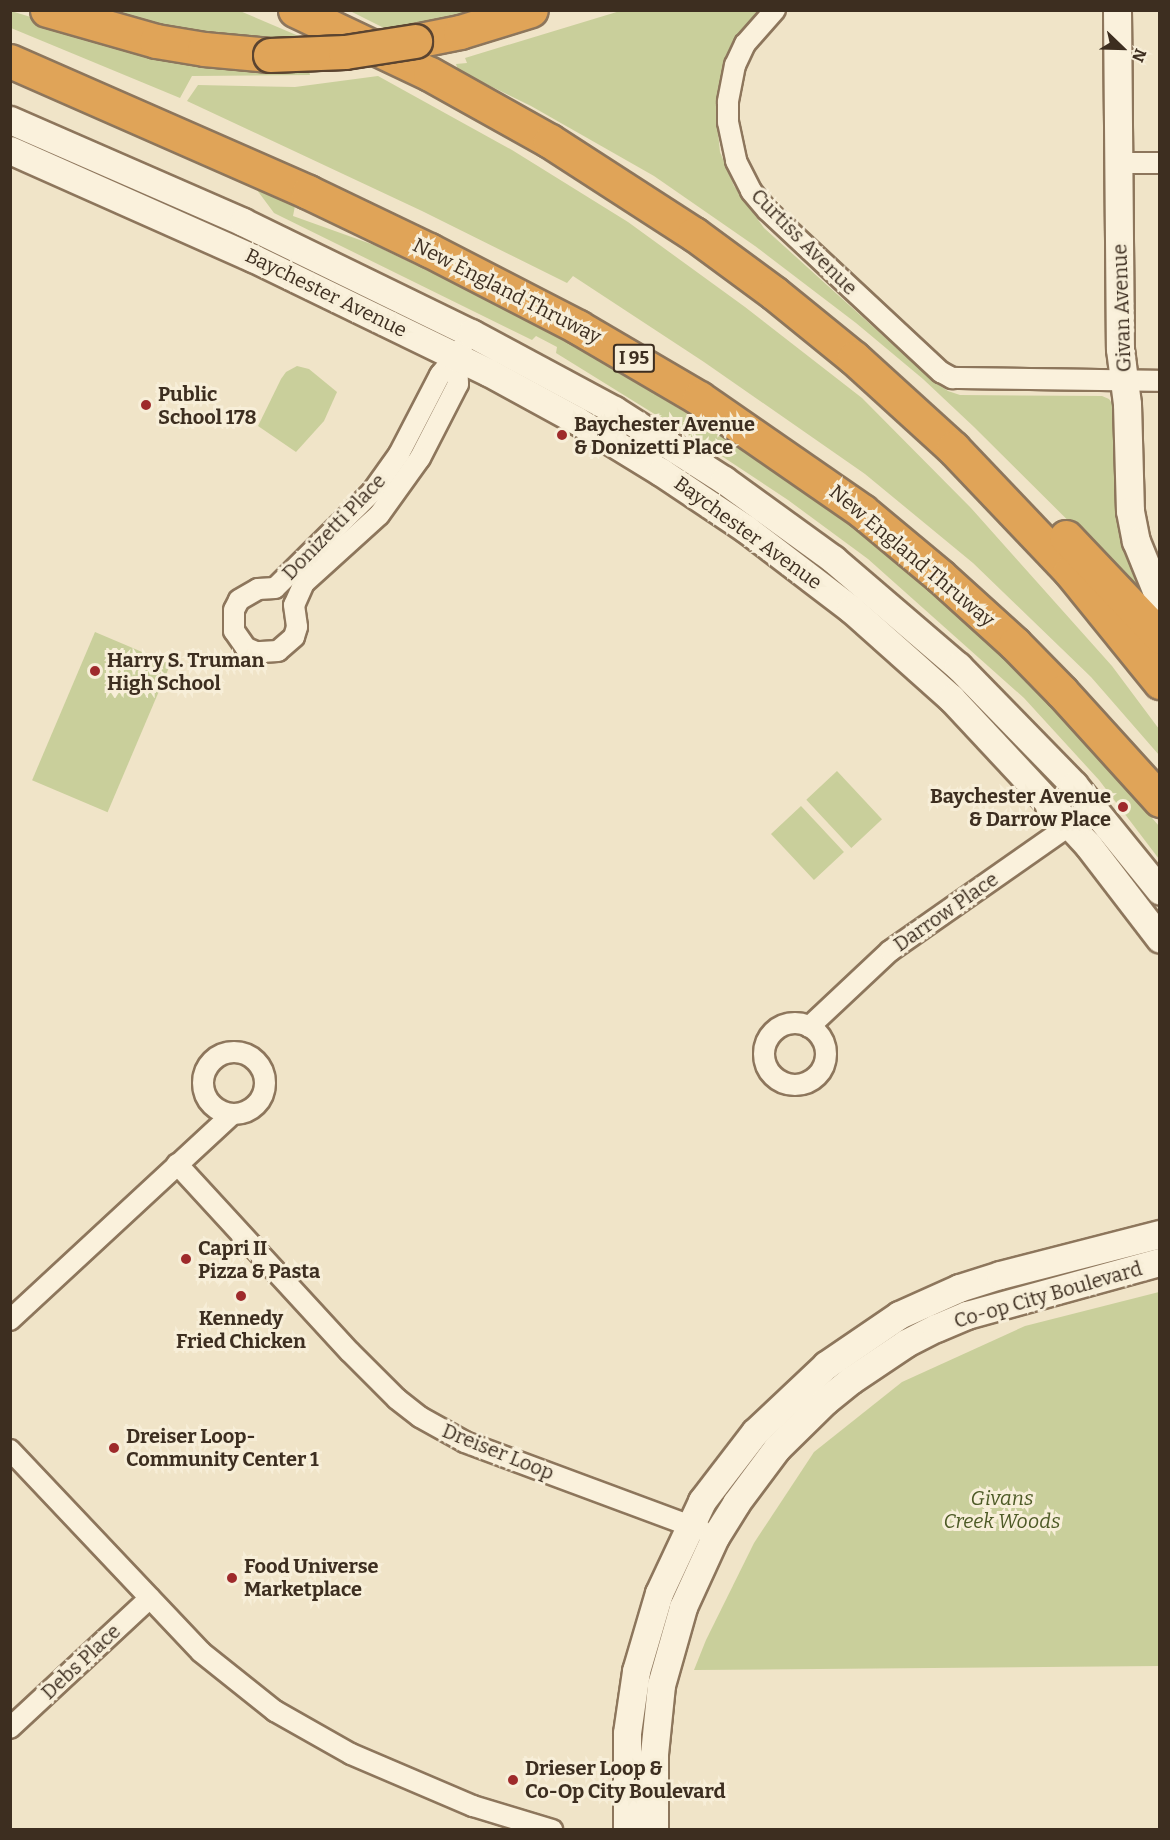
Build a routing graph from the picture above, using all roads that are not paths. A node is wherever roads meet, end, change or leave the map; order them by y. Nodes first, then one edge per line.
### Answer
1 (46, 10) edge
2 (294, 10) edge
3 (531, 10) edge
4 (775, 10) edge
5 (1117, 10) edge
6 (10, 61) edge
7 (10, 120) edge
8 (10, 150) edge
9 (1119, 163) junction
10 (1160, 163) edge
11 (471, 333) junction
12 (457, 356) junction
13 (880, 381) junction
14 (1124, 381) junction
15 (1160, 381) edge
16 (1160, 600) edge
17 (1160, 636) edge
18 (1160, 682) edge
19 (1160, 801) edge
20 (1094, 808) junction
21 (1070, 825) junction
22 (1160, 891) edge
23 (1160, 939) edge
24 (809, 1027) dead end
25 (231, 1115) dead end
26 (177, 1164) junction
27 (1160, 1234) edge
28 (1160, 1262) edge
29 (959, 1288) junction
30 (967, 1315) junction
31 (10, 1320) edge
32 (10, 1450) edge
33 (690, 1524) junction
34 (715, 1537) junction
35 (150, 1598) junction
36 (11, 1726) edge
37 (552, 1830) edge
38 (627, 1830) edge
39 (654, 1830) edge

1 - 3 highway, bridge
2 - 13 highway
4 - 14 street, Curtiss Avenue
5 - 9 main road, Givan Avenue
6 - 19 highway, New England Thruway / I 95
7 - 11 main road, Baychester Avenue
8 - 12 main road, Baychester Avenue
9 - 10 street
9 - 14 main road, Givan Avenue
11 - 12 street, Donizetti Place
11 - 20 main road, Baychester Avenue
12 - 12 street, Donizetti Place
12 - 21 main road, Baychester Avenue
13 - 17 highway
13 - 18 highway
14 - 15 street
14 - 16 main road, Givan Avenue
20 - 21 street, Darrow Place
20 - 22 main road, Baychester Avenue
21 - 23 main road, Baychester Avenue
21 - 24 street, Darrow Place
25 - 26 street
26 - 31 street
26 - 33 street, Dreiser Loop
27 - 29 main road, Co-op City Boulevard
28 - 30 main road, Co-op City Boulevard
29 - 30 main road
29 - 33 main road, Co-op City Boulevard
30 - 34 main road, Co-op City Boulevard
32 - 35 street
33 - 34 street, Dreiser Loop
33 - 38 main road, Co-op City Boulevard
34 - 39 main road, Co-op City Boulevard
35 - 36 street, Debs Place
35 - 37 street

